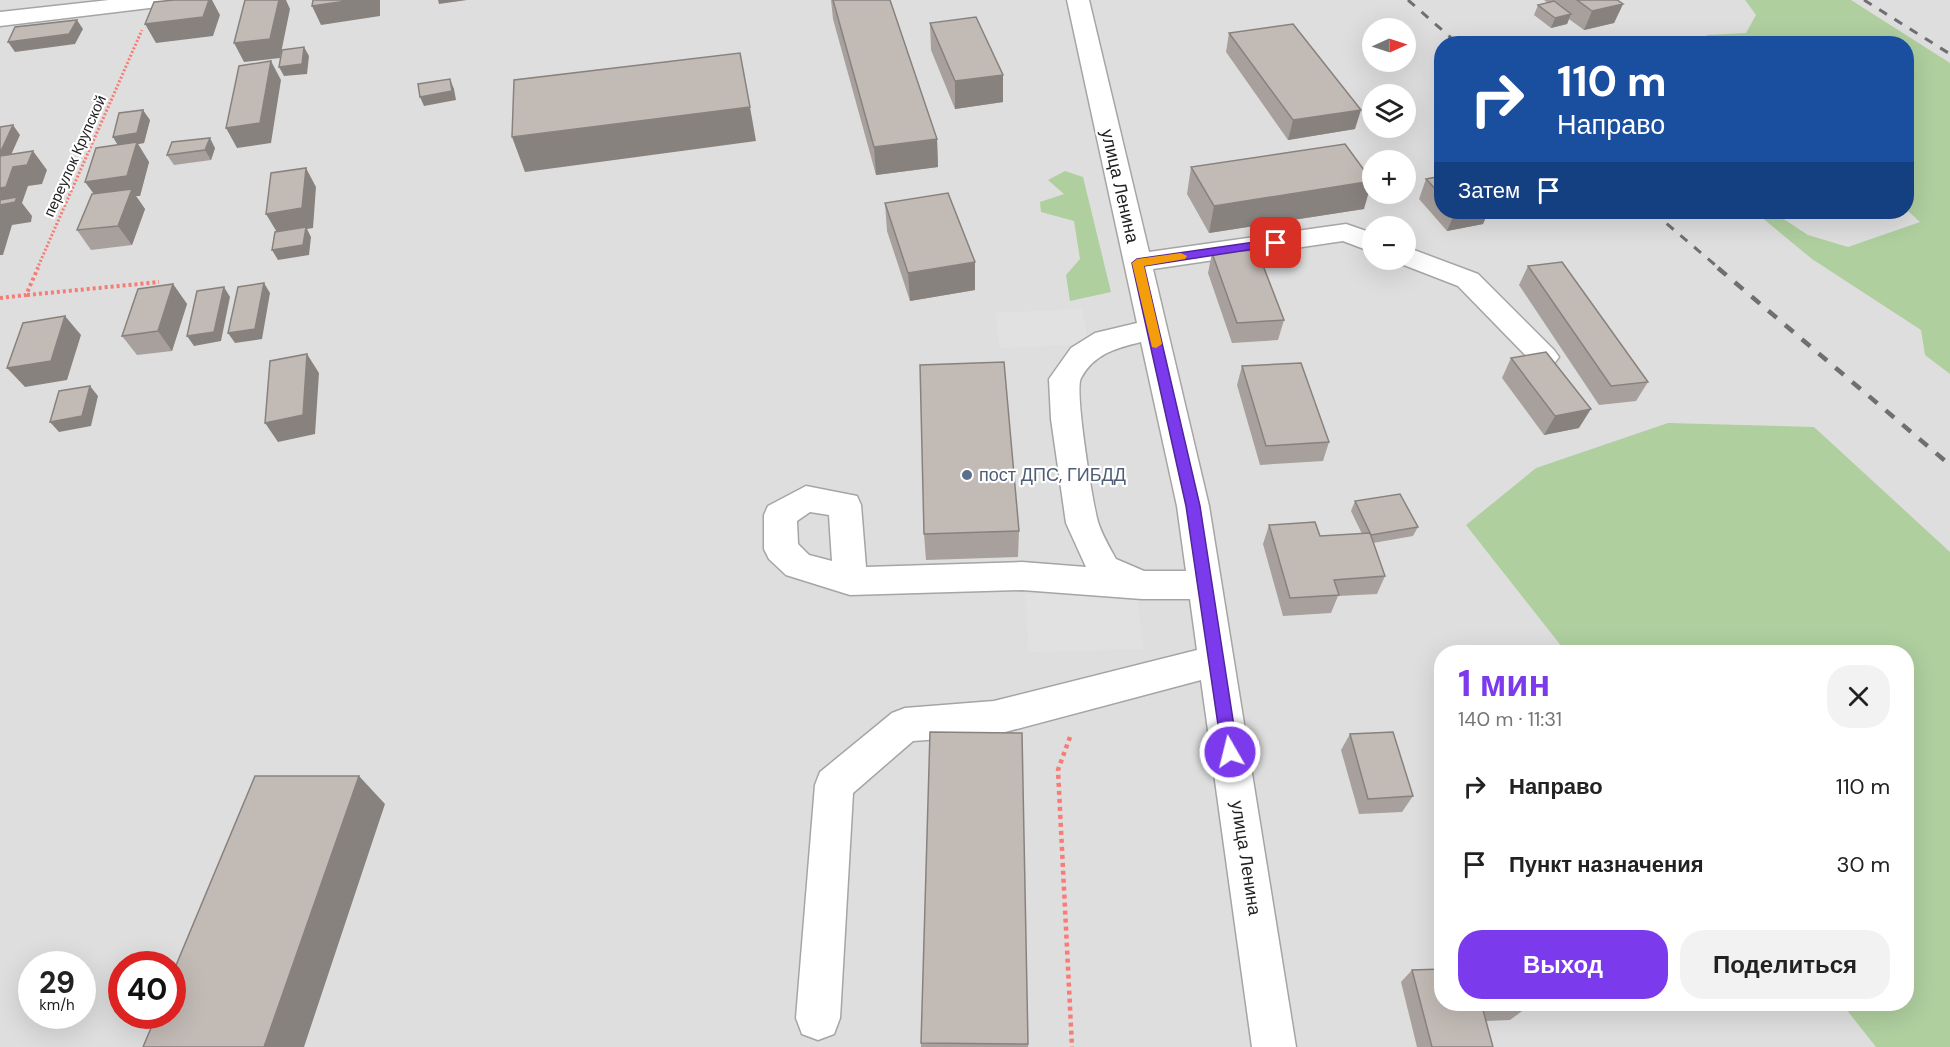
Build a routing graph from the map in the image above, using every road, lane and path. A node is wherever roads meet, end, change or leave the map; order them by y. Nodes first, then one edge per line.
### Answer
1 (1078, 0) edge
2 (160, 1) edge
3 (0, 19) edge
4 (1362, 239) edge
5 (1416, 260) edge
6 (1137, 263) junction
7 (159, 282) dead end
8 (26, 295) junction
9 (0, 298) edge
10 (1153, 330) junction
11 (1544, 357) edge
12 (850, 580) dead end
13 (1143, 585) junction
14 (1205, 585) junction
15 (1216, 661) junction
16 (1071, 735) dead end
17 (818, 1018) dead end
18 (1072, 1047) edge
19 (1274, 1047) edge

1 - 6 street, улица Ленина
2 - 3 street
2 - 8 path, переулок Крупской
4 - 6 street
5 - 11 street
6 - 10 street, улица Ленина
7 - 8 path
8 - 9 path
10 - 13 street
10 - 14 street, улица Ленина
12 - 13 street
13 - 14 street
14 - 15 street, улица Ленина
15 - 17 street
15 - 19 street, улица Ленина
16 - 18 path

